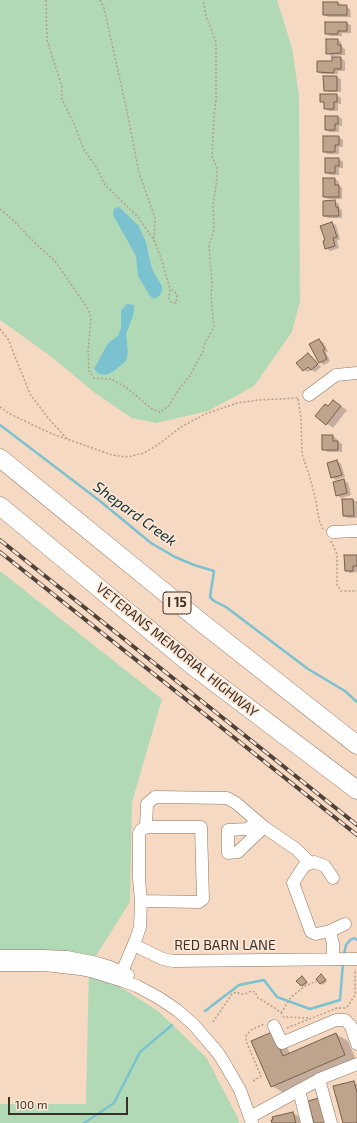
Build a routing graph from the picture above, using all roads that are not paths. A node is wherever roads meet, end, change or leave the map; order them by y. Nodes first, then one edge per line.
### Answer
1 (357, 373) edge
2 (304, 397) road end
3 (0, 458) edge
4 (0, 506) edge
5 (357, 531) edge
6 (329, 535) road end
7 (357, 745) edge
8 (357, 790) edge
9 (146, 827) junction
10 (310, 863) junction
11 (333, 878) dead end
12 (141, 901) junction
13 (345, 924) dead end
14 (330, 931) junction
15 (134, 945) junction
16 (0, 956) edge
17 (333, 959) junction
18 (356, 959) edge
19 (0, 966) edge
20 (121, 976) junction
21 (275, 1025) road end
22 (357, 1044) edge
23 (357, 1064) edge
24 (319, 1079) junction
25 (299, 1090) junction
26 (251, 1120) edge
27 (307, 1123) edge
28 (331, 1123) edge

1 - 2 street
3 - 7 highway, I 15
4 - 8 highway, VETERANS MEMORIAL HIGHWAY / I 15
5 - 6 street
9 - 10 street
9 - 12 street
9 - 12 street
10 - 11 street
10 - 14 street
12 - 15 street
13 - 14 street
14 - 17 street
15 - 17 street, RED BARN LANE
15 - 20 street
16 - 20 street
17 - 18 street, RED BARN LANE
19 - 20 street
20 - 26 street
21 - 22 street
23 - 24 street
24 - 25 street
24 - 28 street
25 - 26 street
25 - 27 street

